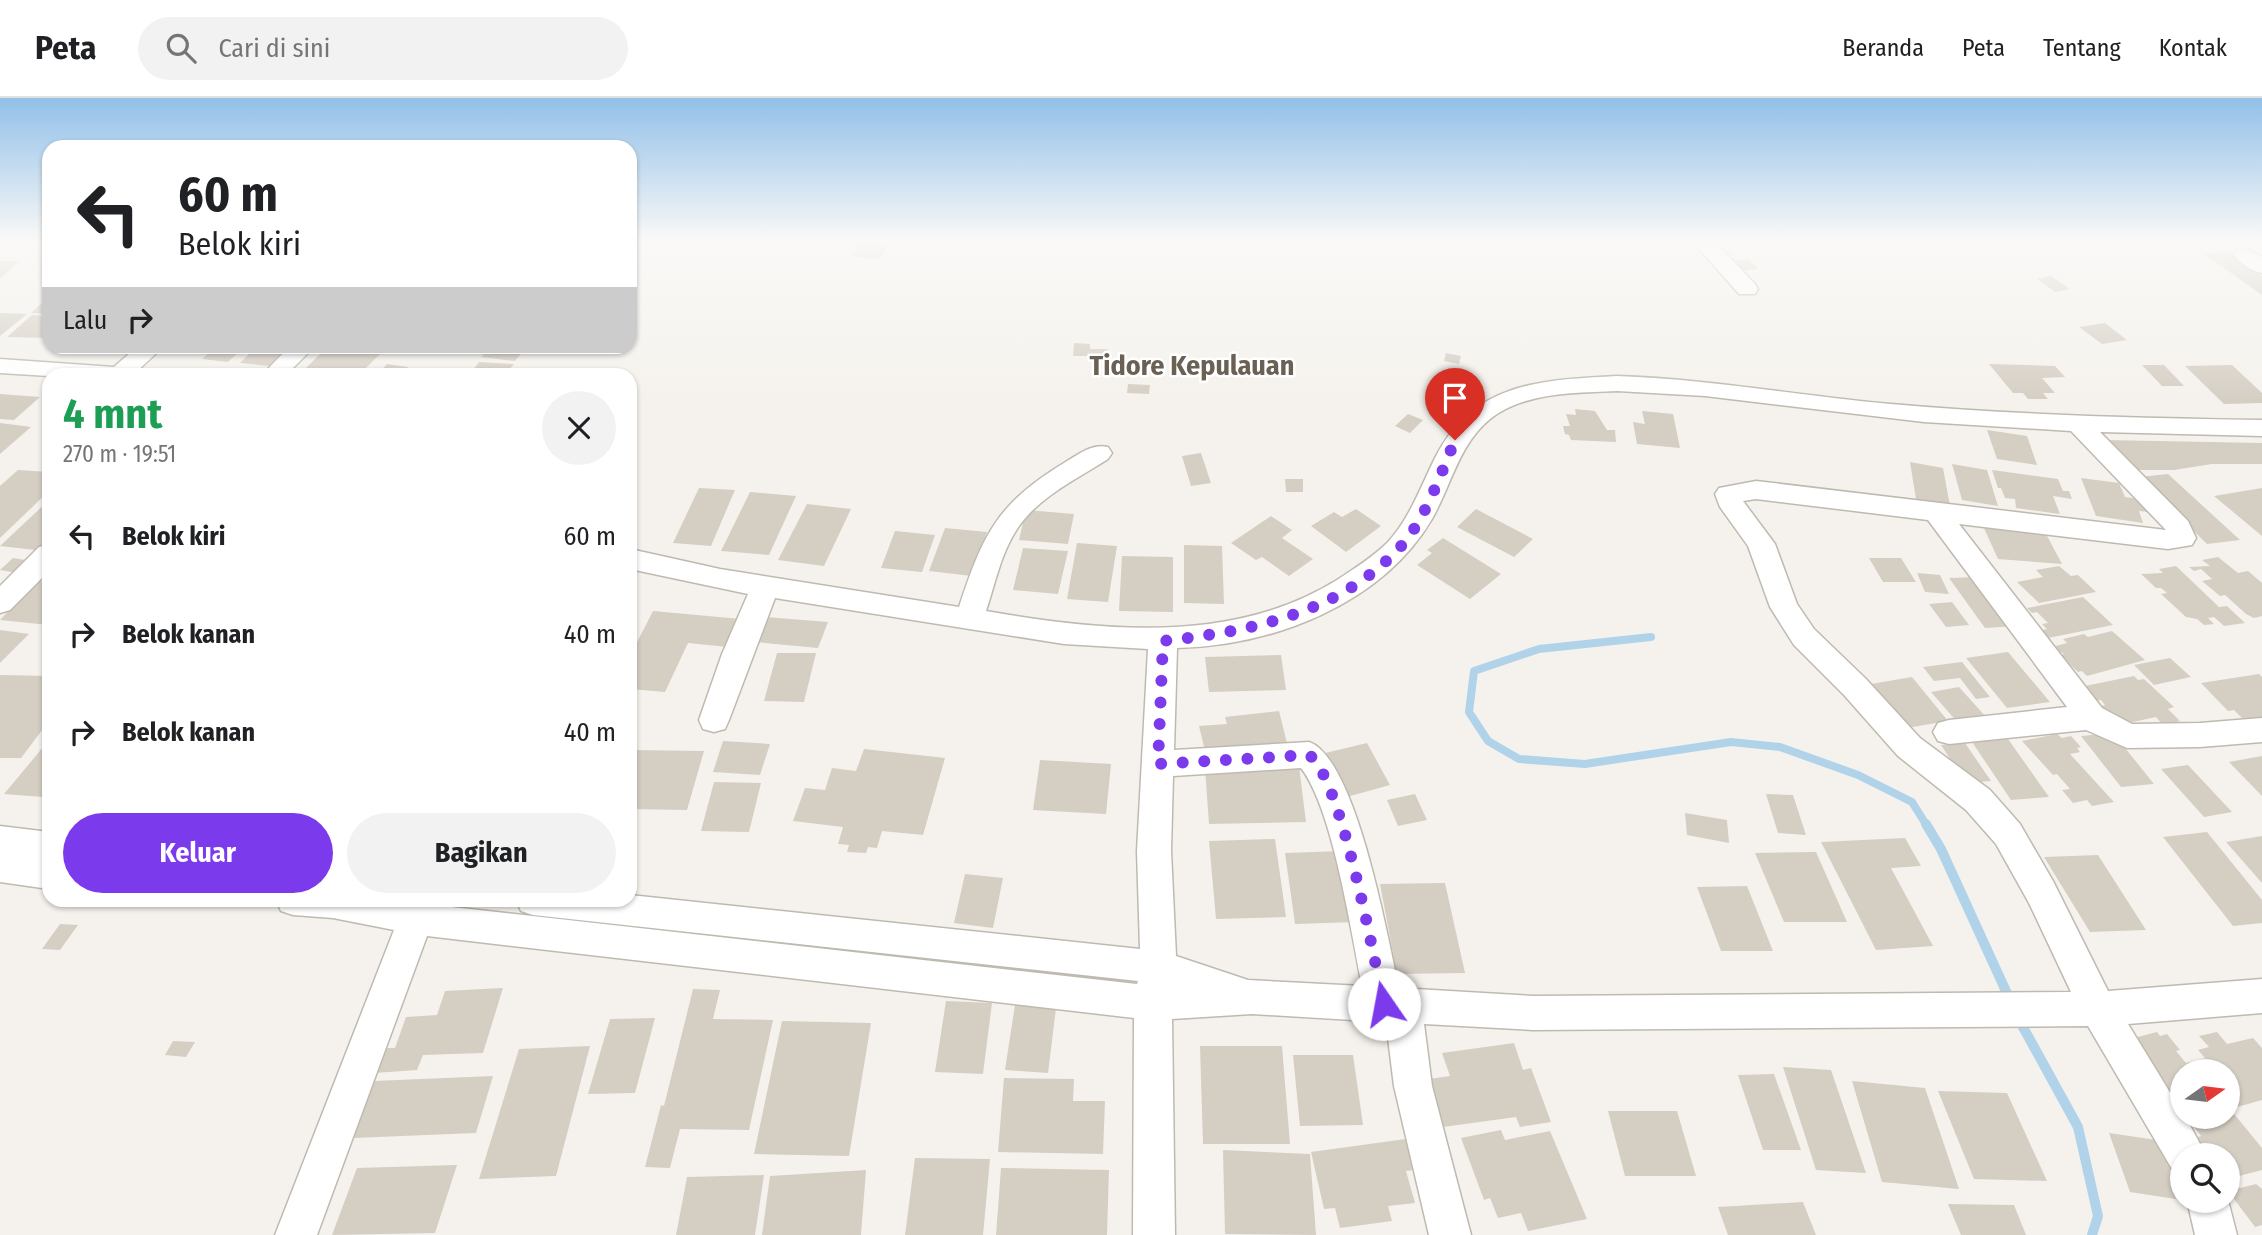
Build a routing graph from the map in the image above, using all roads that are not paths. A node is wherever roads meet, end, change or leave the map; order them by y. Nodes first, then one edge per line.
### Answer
1 (143, 354) edge
2 (295, 354) edge
3 (0, 366) edge
4 (126, 368) edge
5 (280, 368) edge
6 (42, 369) edge
7 (2080, 425) junction
8 (2262, 428) edge
9 (1099, 453) dead end
10 (1937, 513) junction
11 (637, 561) edge
12 (39, 575) edge
13 (766, 585) junction
14 (0, 603) edge
15 (969, 618) junction
16 (1163, 641) junction
17 (2091, 717) junction
18 (714, 720) dead end
19 (2262, 730) edge
20 (1949, 732) dead end
21 (1158, 764) junction
22 (0, 840) edge
23 (42, 845) edge
24 (0, 867) edge
25 (42, 873) edge
26 (361, 907) edge
27 (584, 907) edge
28 (416, 919) junction
29 (1156, 985) junction
30 (2262, 996) edge
31 (1394, 1005) junction
32 (2098, 1009) junction
33 (2179, 1143) edge
34 (2210, 1213) edge
35 (296, 1235) edge
36 (1154, 1235) edge
37 (1450, 1235) edge
38 (2216, 1235) edge

1 - 4 street
2 - 5 street
3 - 6 street
7 - 8 street
7 - 10 street
7 - 16 street
9 - 15 street
10 - 17 street
10 - 32 street
11 - 13 street
12 - 14 street
13 - 15 street
13 - 18 street
15 - 16 street
16 - 21 street
17 - 19 street
17 - 20 street
21 - 29 street
21 - 31 street
22 - 23 street
24 - 25 street
26 - 28 street
27 - 29 street
28 - 29 street
28 - 35 street
29 - 31 street
29 - 36 street
30 - 32 street
31 - 32 street
31 - 37 street
32 - 33 street
34 - 38 street

